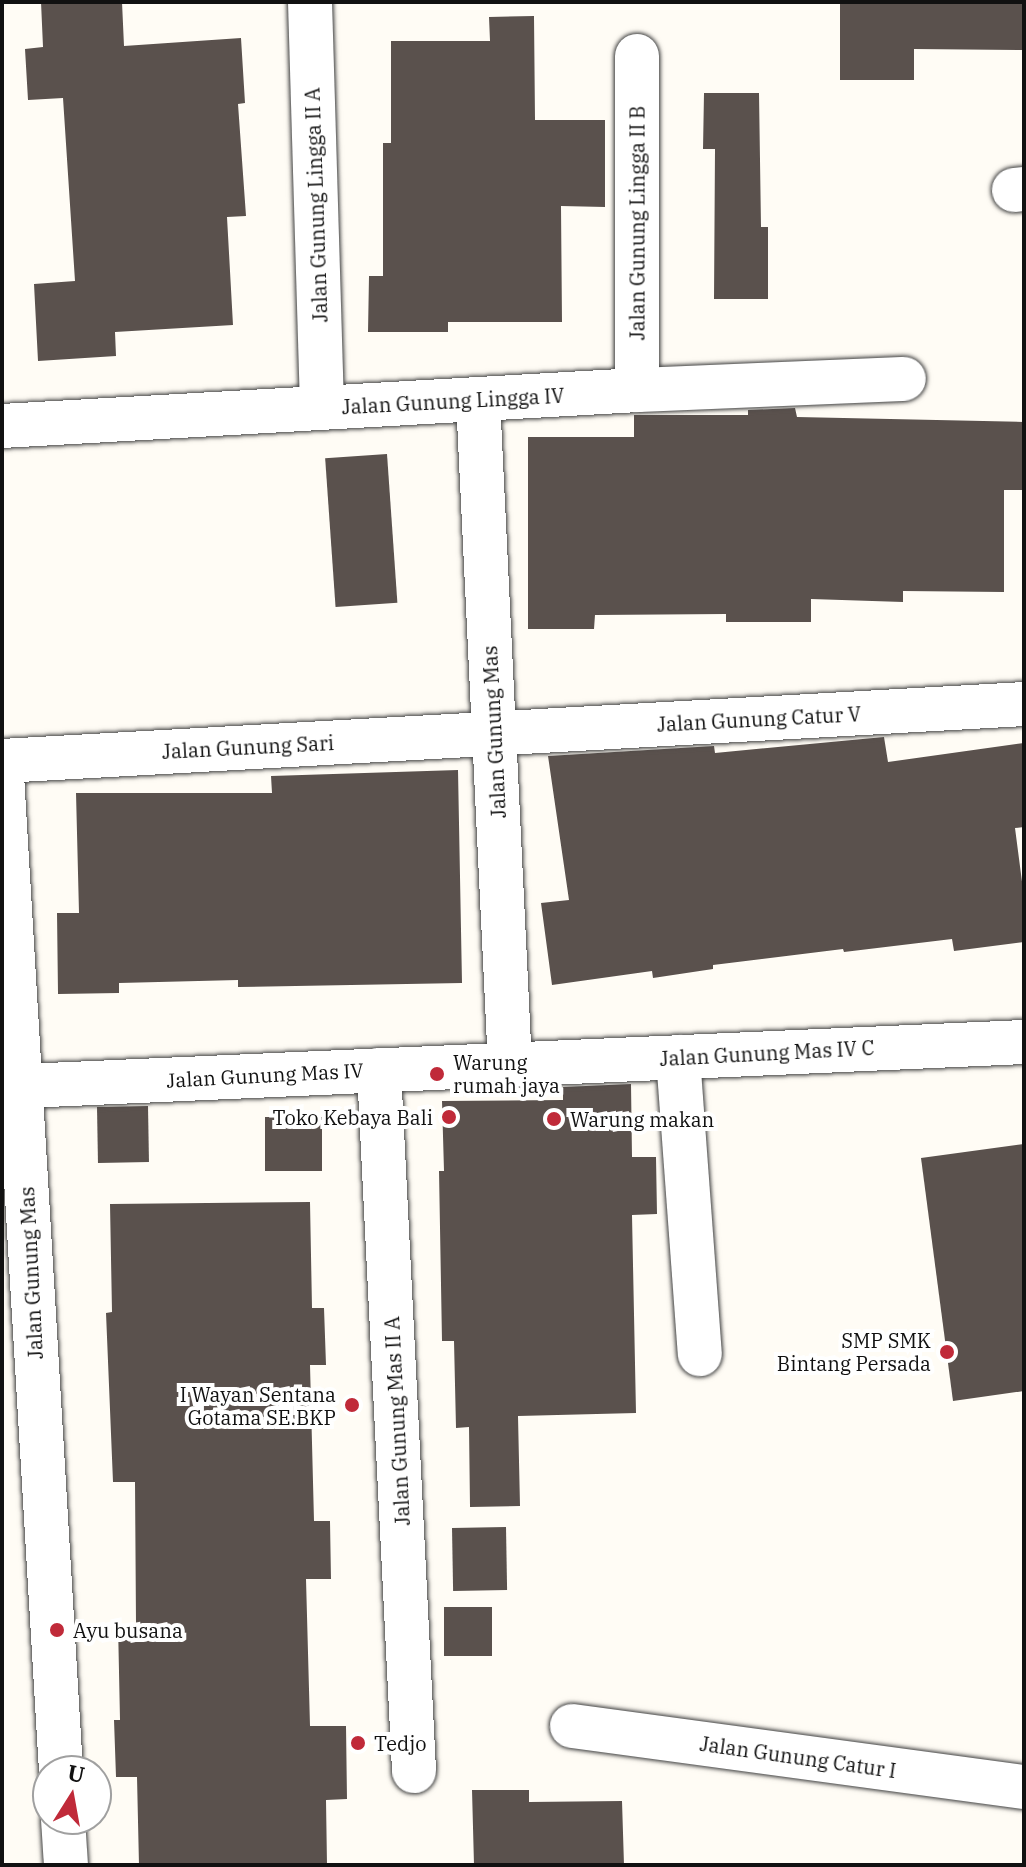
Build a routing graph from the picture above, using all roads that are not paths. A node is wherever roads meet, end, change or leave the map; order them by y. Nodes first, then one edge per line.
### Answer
1 (310, 2) edge
2 (637, 56) dead end
3 (904, 379) dead end
4 (637, 390) junction
5 (478, 399) junction
6 (322, 408) junction
7 (2, 426) edge
8 (1024, 704) edge
9 (494, 734) junction
10 (2, 761) edge
11 (2, 775) edge
12 (1024, 1042) edge
13 (678, 1057) junction
14 (510, 1065) junction
15 (379, 1070) junction
16 (11, 1087) edge
17 (700, 1354) dead end
18 (572, 1726) dead end
19 (60, 1755) edge
20 (414, 1771) dead end
21 (1024, 1787) edge
22 (64, 1835) edge
23 (66, 1865) edge

1 - 6 street, Jalan Gunung Lingga II A
2 - 4 street, Jalan Gunung Lingga II B
3 - 4 street, Jalan Gunung Lingga IV
4 - 5 street, Jalan Gunung Lingga IV
5 - 6 street, Jalan Gunung Lingga IV
5 - 9 street, Jalan Gunung Mas
6 - 7 street, Jalan Gunung Lingga IV
8 - 9 street, Jalan Gunung Catur V
9 - 10 street, Jalan Gunung Sari
9 - 14 street, Jalan Gunung Mas
11 - 16 street, Jalan Gunung Mas
12 - 13 street, Jalan Gunung Mas IV C
13 - 14 street, Jalan Gunung Mas IV C
13 - 17 street
14 - 15 street, Jalan Gunung Mas IV
15 - 16 street, Jalan Gunung Mas IV
15 - 20 street, Jalan Gunung Mas II A
16 - 19 street, Jalan Gunung Mas
18 - 21 street, Jalan Gunung Catur I
22 - 23 street

